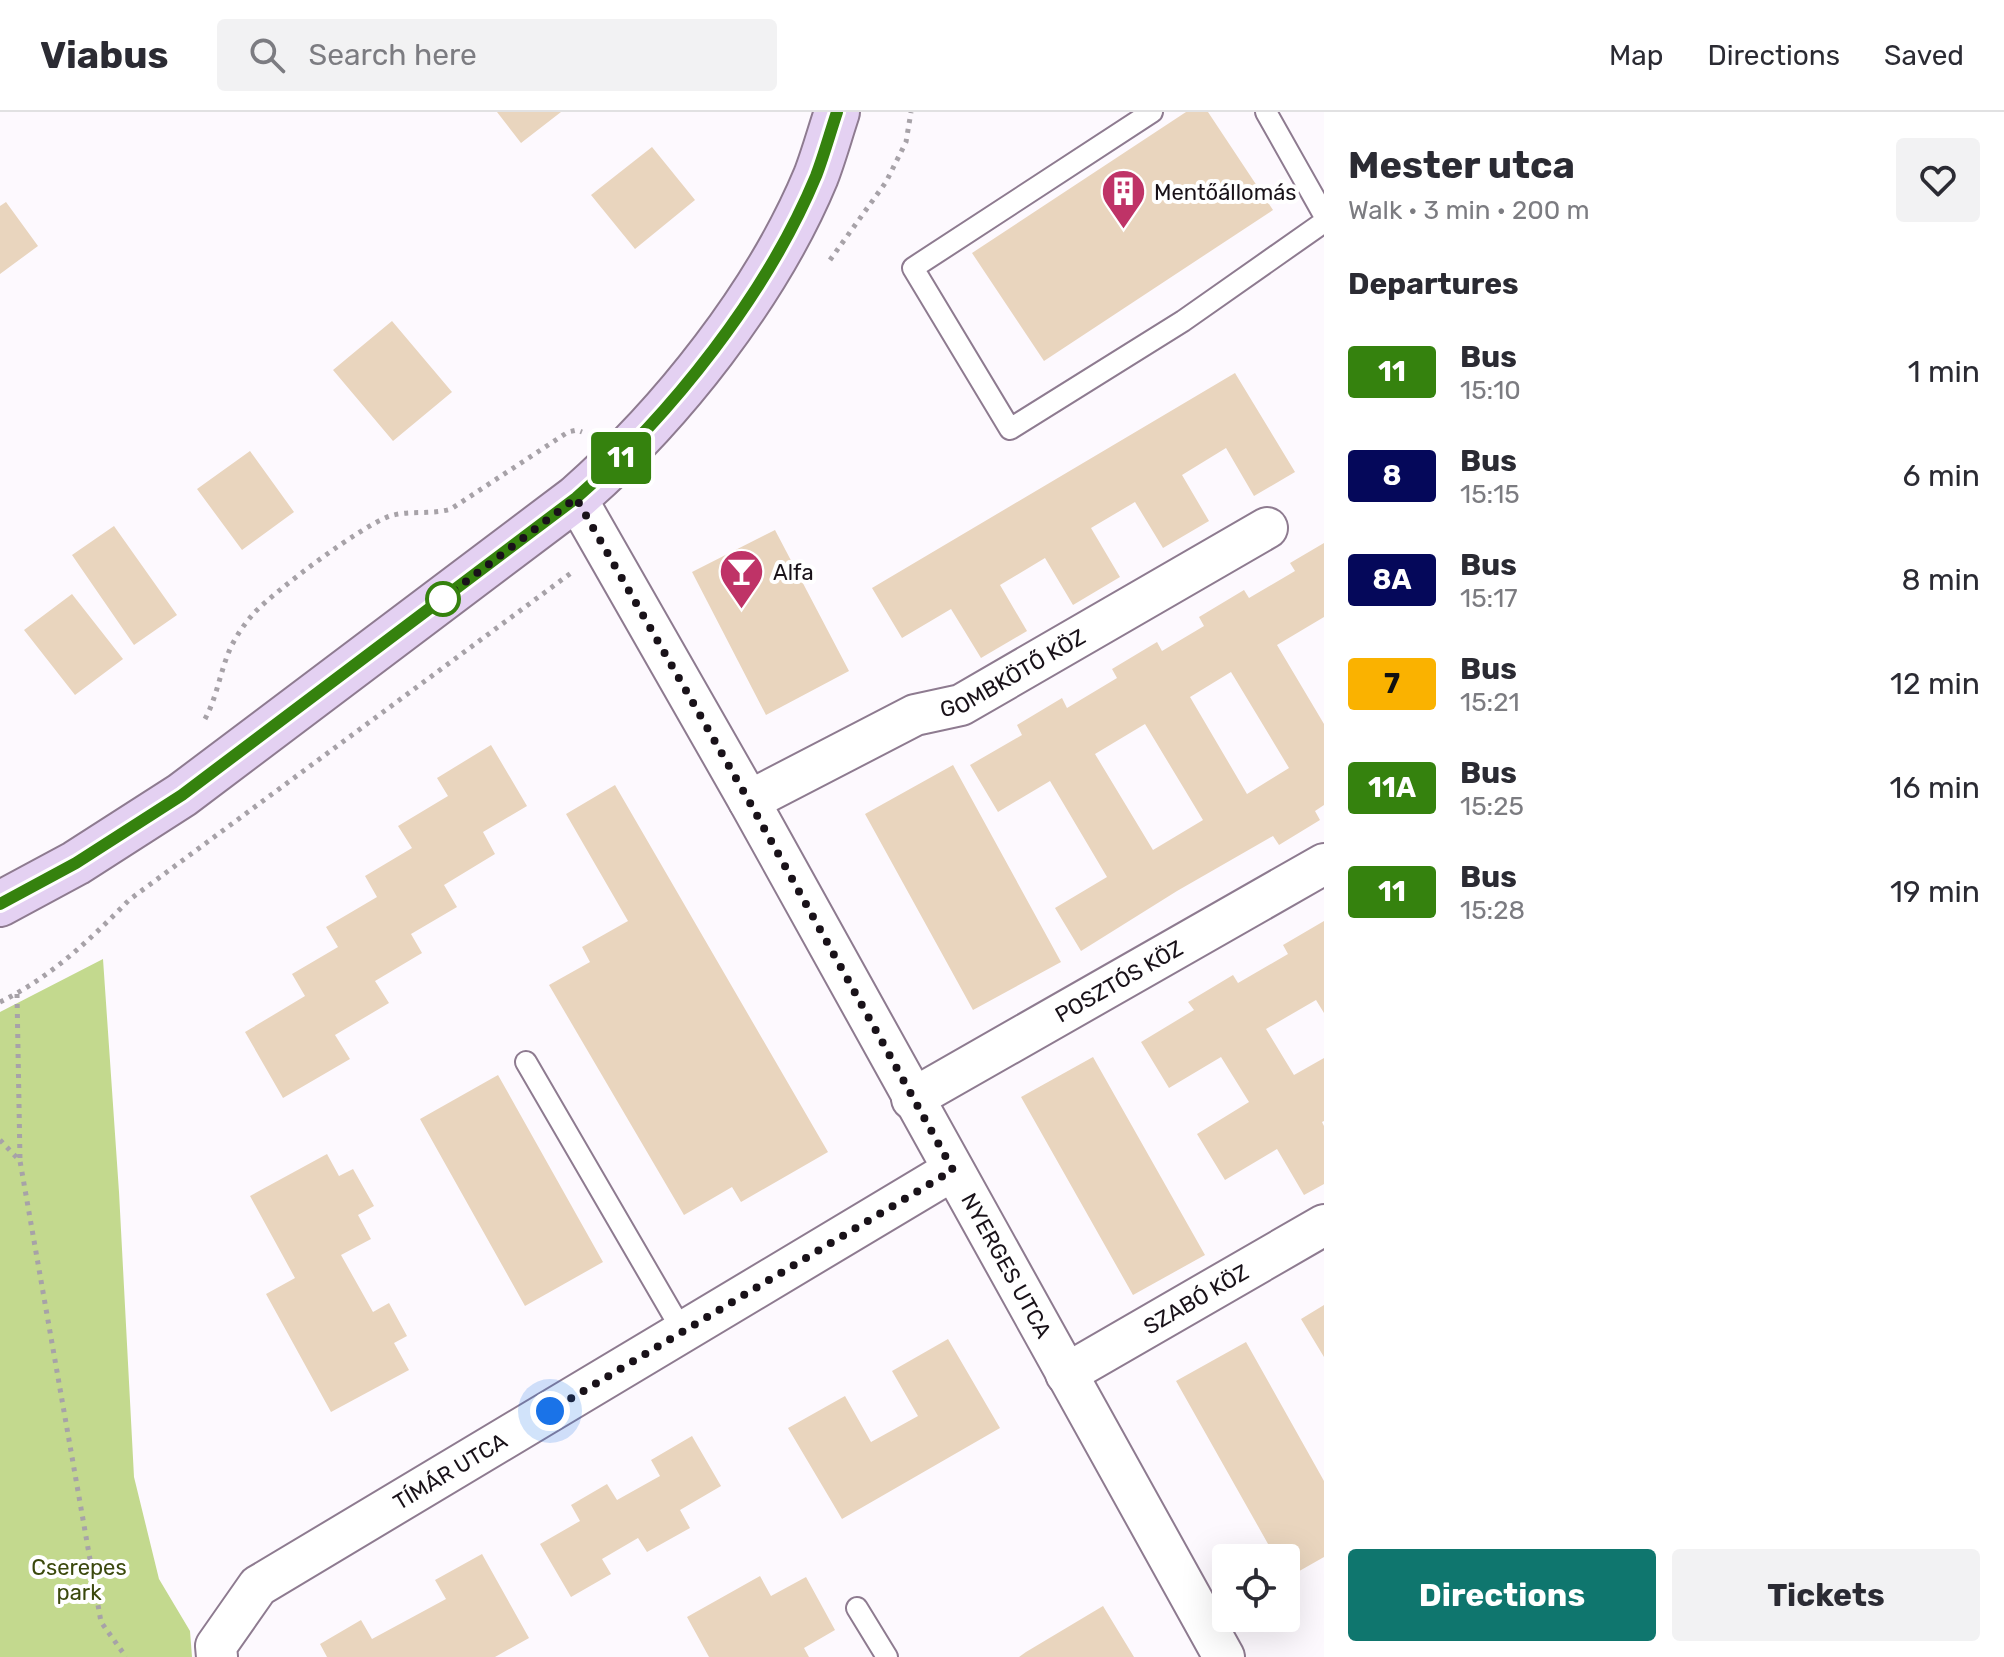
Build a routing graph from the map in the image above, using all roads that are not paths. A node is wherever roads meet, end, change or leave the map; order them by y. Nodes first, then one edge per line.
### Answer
1 (837, 112) edge
2 (1152, 112) edge
3 (1266, 112) edge
4 (1324, 215) edge
5 (1324, 222) edge
6 (576, 498) junction
7 (1267, 528) dead end
8 (749, 801) junction
9 (1324, 864) edge
10 (0, 904) edge
11 (526, 1062) dead end
12 (912, 1099) junction
13 (953, 1170) junction
14 (1324, 1225) edge
15 (683, 1332) junction
16 (1066, 1374) junction
17 (857, 1608) dead end
18 (217, 1652) edge
19 (887, 1657) edge
20 (1224, 1657) edge

1 - 6 street
2 - 5 lane
3 - 4 lane
6 - 8 street, NYERGES UTCA
6 - 10 street
7 - 8 street, GOMBKÖTŐ KÖZ
8 - 12 street, NYERGES UTCA
9 - 12 street, POSZTÓS KÖZ
11 - 15 lane
12 - 13 street, NYERGES UTCA
13 - 15 street, TÍMÁR UTCA
13 - 16 street, NYERGES UTCA
14 - 16 street, SZABÓ KÖZ
15 - 18 street, TÍMÁR UTCA
16 - 20 street, NYERGES UTCA
17 - 19 lane

